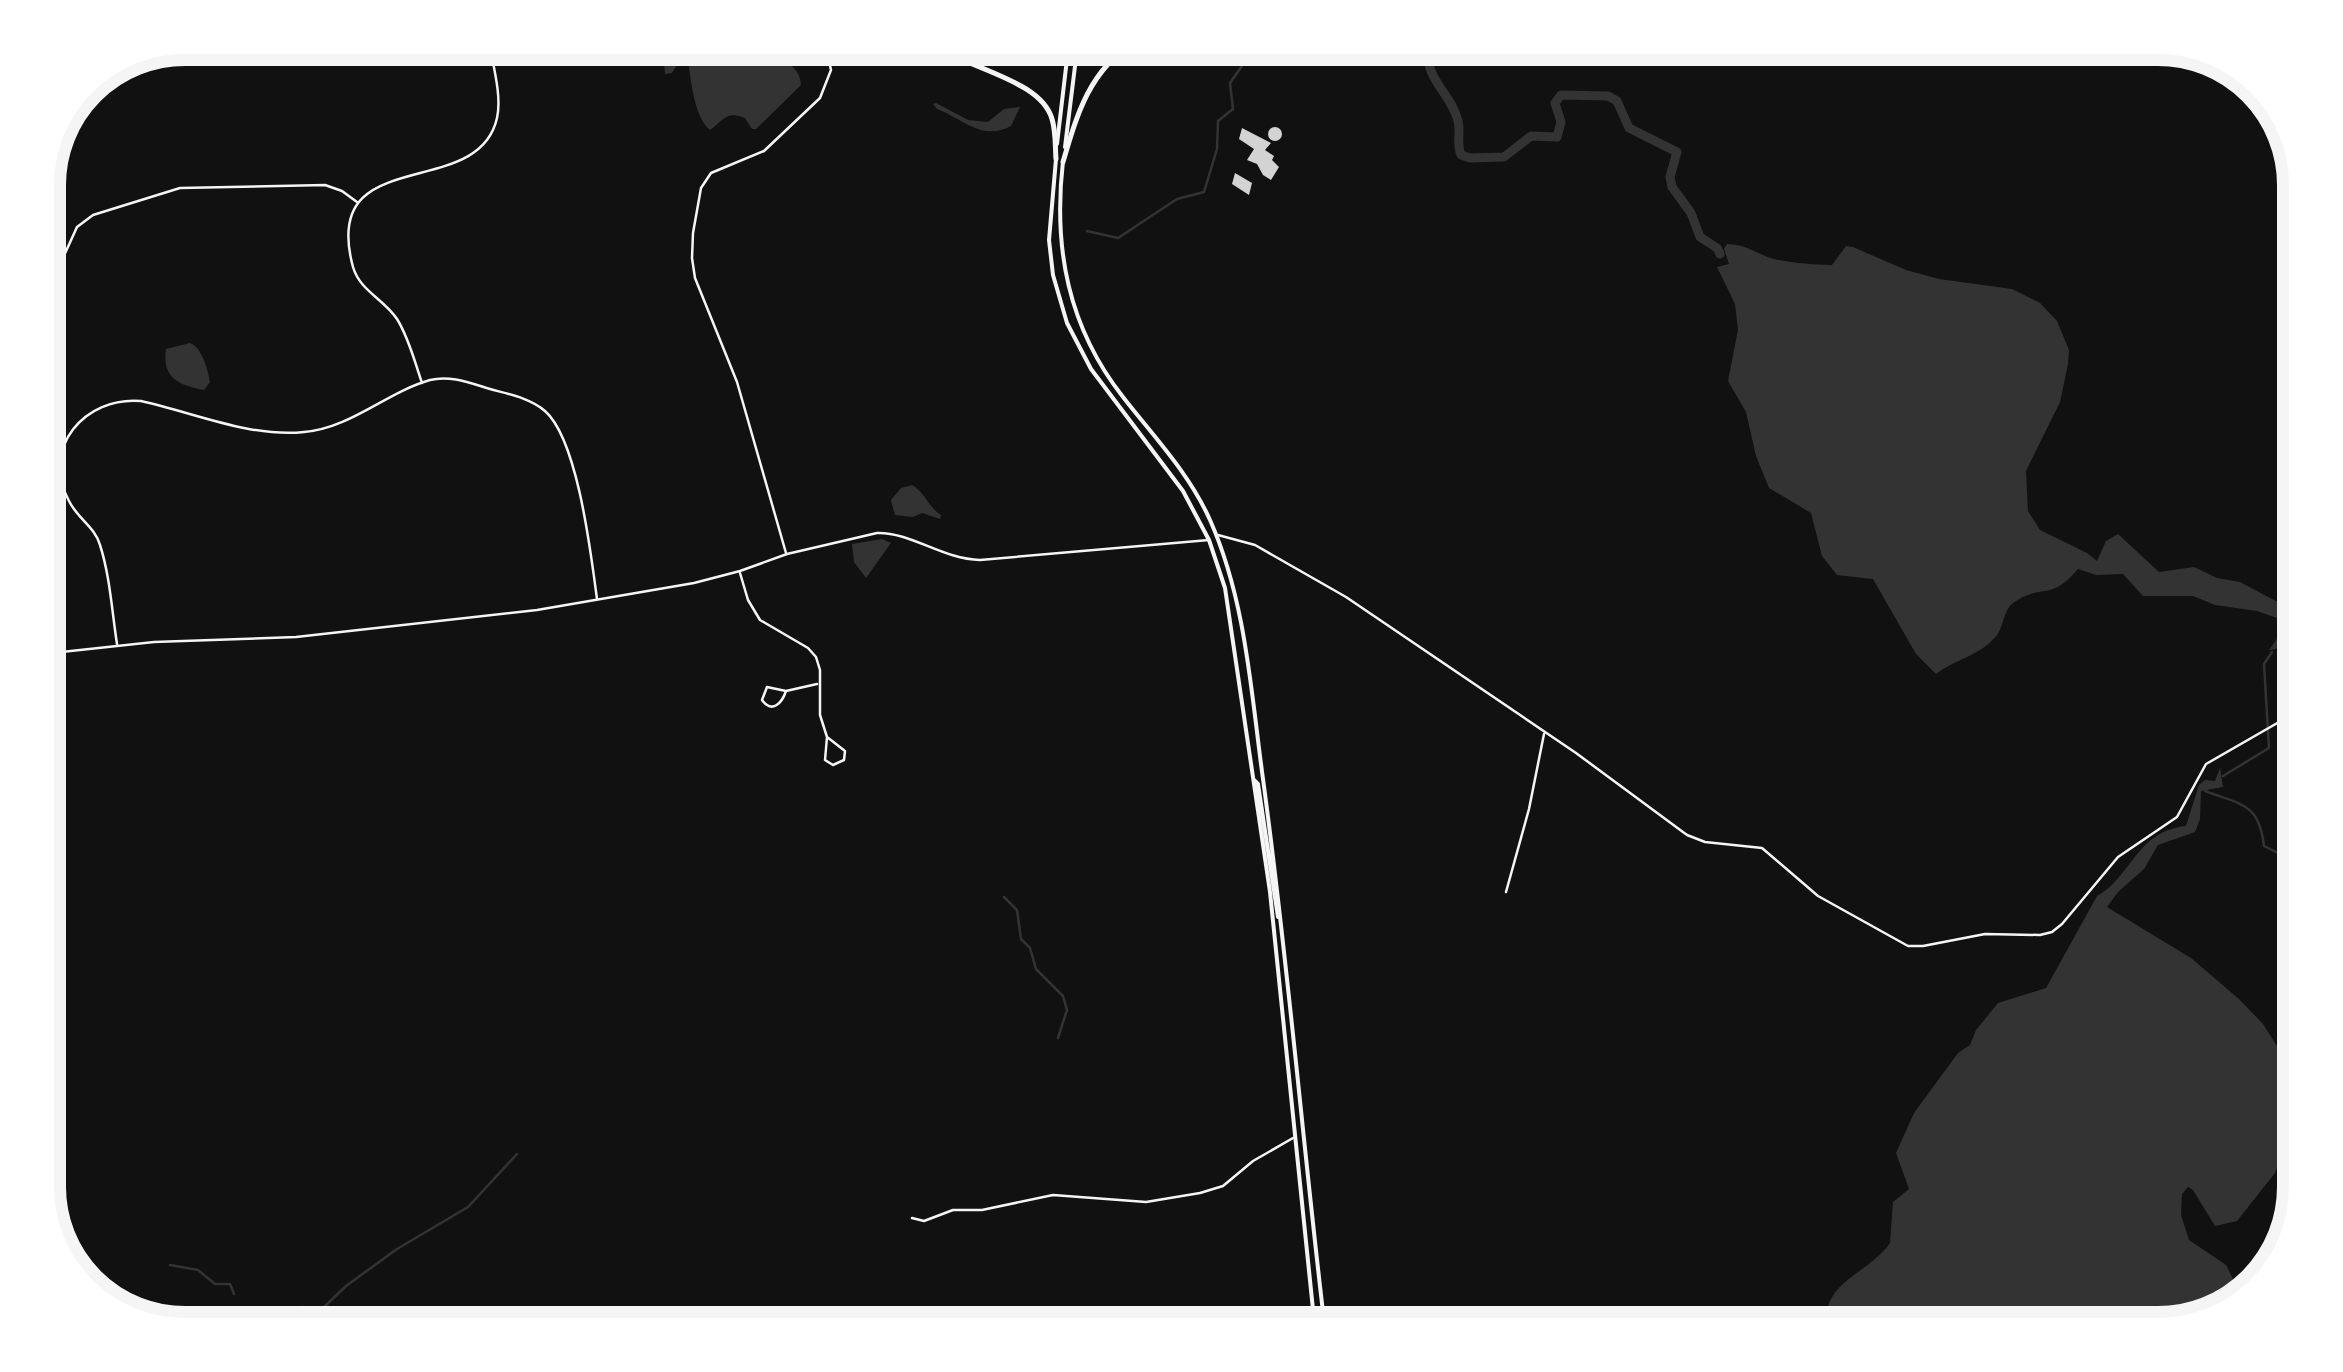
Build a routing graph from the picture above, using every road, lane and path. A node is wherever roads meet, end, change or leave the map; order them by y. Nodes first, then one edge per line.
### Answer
1 (491, 60) edge
2 (829, 60) edge
3 (960, 60) edge
4 (980, 60) edge
5 (1020, 60) edge
6 (1068, 60) edge
7 (1075, 60) edge
8 (1110, 60) edge
9 (1060, 160) junction
10 (357, 202) junction
11 (60, 261) edge
12 (422, 384) junction
13 (1216, 535) junction
14 (1209, 540) junction
15 (787, 554) junction
16 (740, 571) junction
17 (598, 600) junction
18 (117, 647) junction
19 (60, 652) edge
20 (818, 684) junction
21 (786, 691) junction
22 (2283, 720) edge
23 (1544, 733) junction
24 (827, 737) junction
25 (1254, 780) junction
26 (1506, 892) dead end
27 (1282, 931) junction
28 (1294, 1138) junction
29 (912, 1218) dead end
30 (1313, 1312) edge
31 (1323, 1312) edge

1 - 10 street
2 - 15 street
3 - 9 highway
4 - 5 highway
6 - 9 highway
7 - 9 highway
8 - 9 highway
9 - 13 highway
9 - 14 highway
10 - 11 street
10 - 12 street
12 - 17 street
12 - 18 street
13 - 23 street
13 - 27 highway
14 - 15 street
14 - 25 highway
15 - 16 street
16 - 17 street
16 - 20 street
17 - 18 street
18 - 19 street
20 - 21 street
20 - 24 street
21 - 21 street
22 - 23 street
23 - 26 street
24 - 24 street
25 - 27 highway
25 - 28 highway
27 - 31 highway
28 - 29 street
28 - 30 highway

